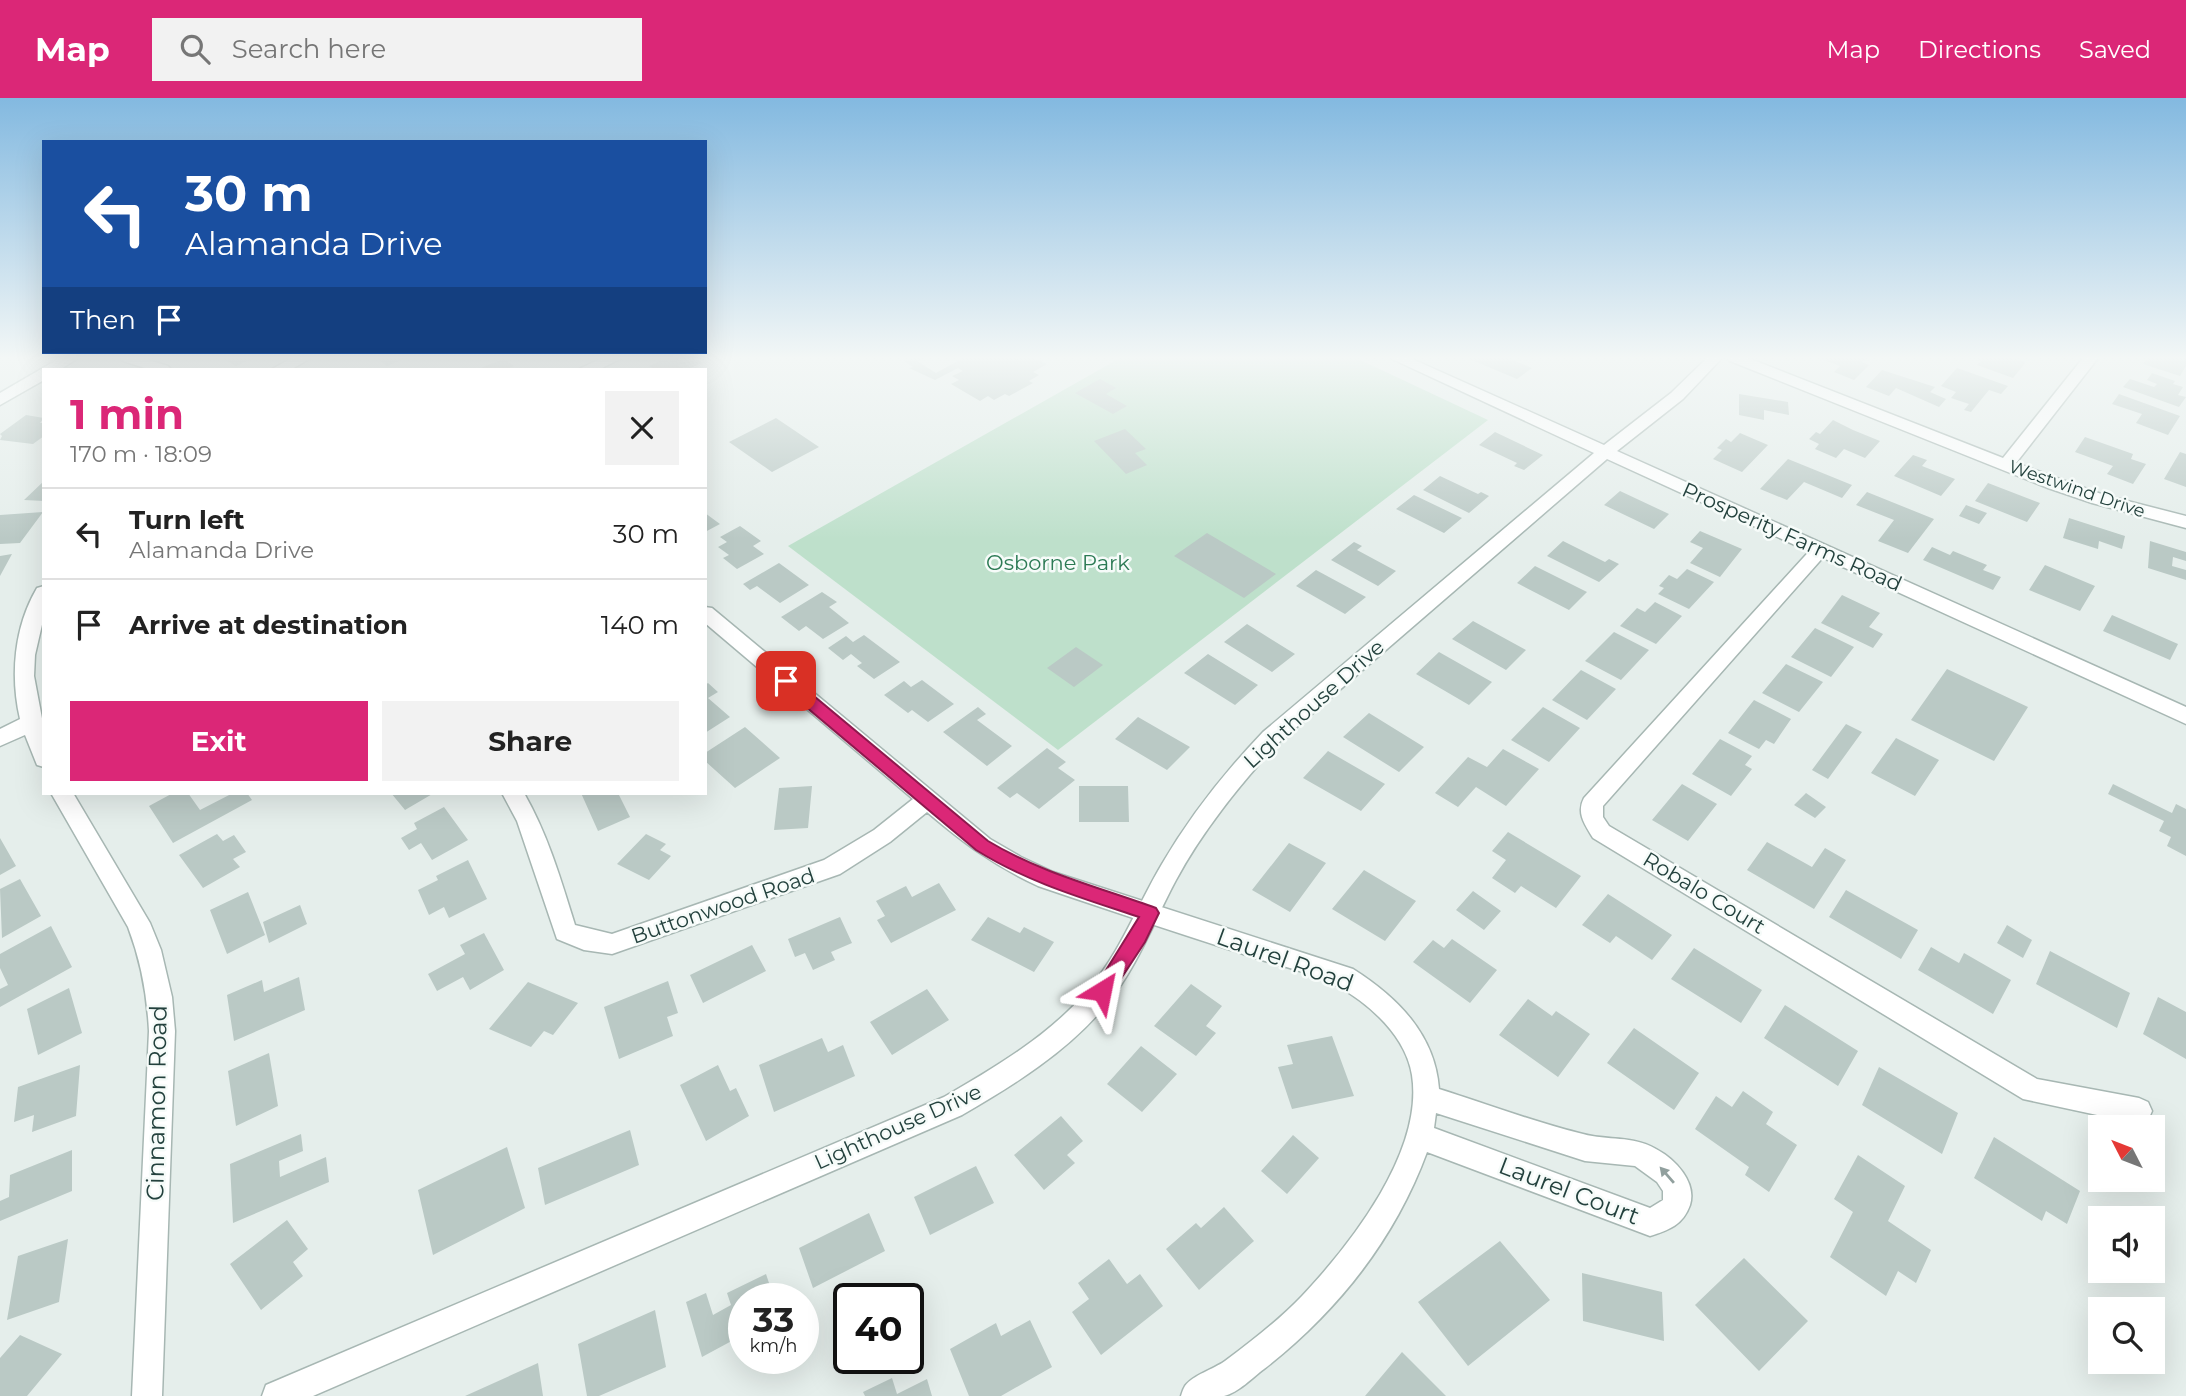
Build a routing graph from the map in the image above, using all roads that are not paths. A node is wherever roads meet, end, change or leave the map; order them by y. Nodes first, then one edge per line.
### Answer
1 (1531, 419) edge
2 (1648, 419) edge
3 (1888, 419) edge
4 (2043, 419) edge
5 (1605, 452) junction
6 (2006, 465) junction
7 (2186, 522) edge
8 (1821, 550) junction
9 (42, 598) edge
10 (707, 615) edge
11 (2186, 716) edge
12 (29, 724) junction
13 (0, 738) edge
14 (42, 754) edge
15 (63, 795) edge
16 (514, 795) edge
17 (927, 800) junction
18 (1150, 913) junction
19 (1426, 1097) junction
20 (2139, 1111) dead end
21 (1420, 1136) junction
22 (147, 1396) edge
23 (277, 1396) edge
24 (1196, 1396) edge

1 - 5 street, Prosperity Farms Road
2 - 5 street, Lighthouse Drive
3 - 6 street, Westwind Drive
4 - 6 street
5 - 8 street, Prosperity Farms Road
5 - 18 street, Lighthouse Drive
6 - 7 street, Westwind Drive
8 - 11 street, Prosperity Farms Road
8 - 20 street, Robalo Court
9 - 12 street
10 - 17 street, Laurel Road
12 - 13 street
12 - 14 street
15 - 22 street, Cinnamon Road
16 - 17 street, Buttonwood Road
17 - 18 street, Laurel Road
18 - 19 street, Laurel Road
18 - 23 street, Lighthouse Drive
19 - 21 street, Laurel Road
21 -> 19 street, Laurel Court
21 - 24 street, Laurel Road

